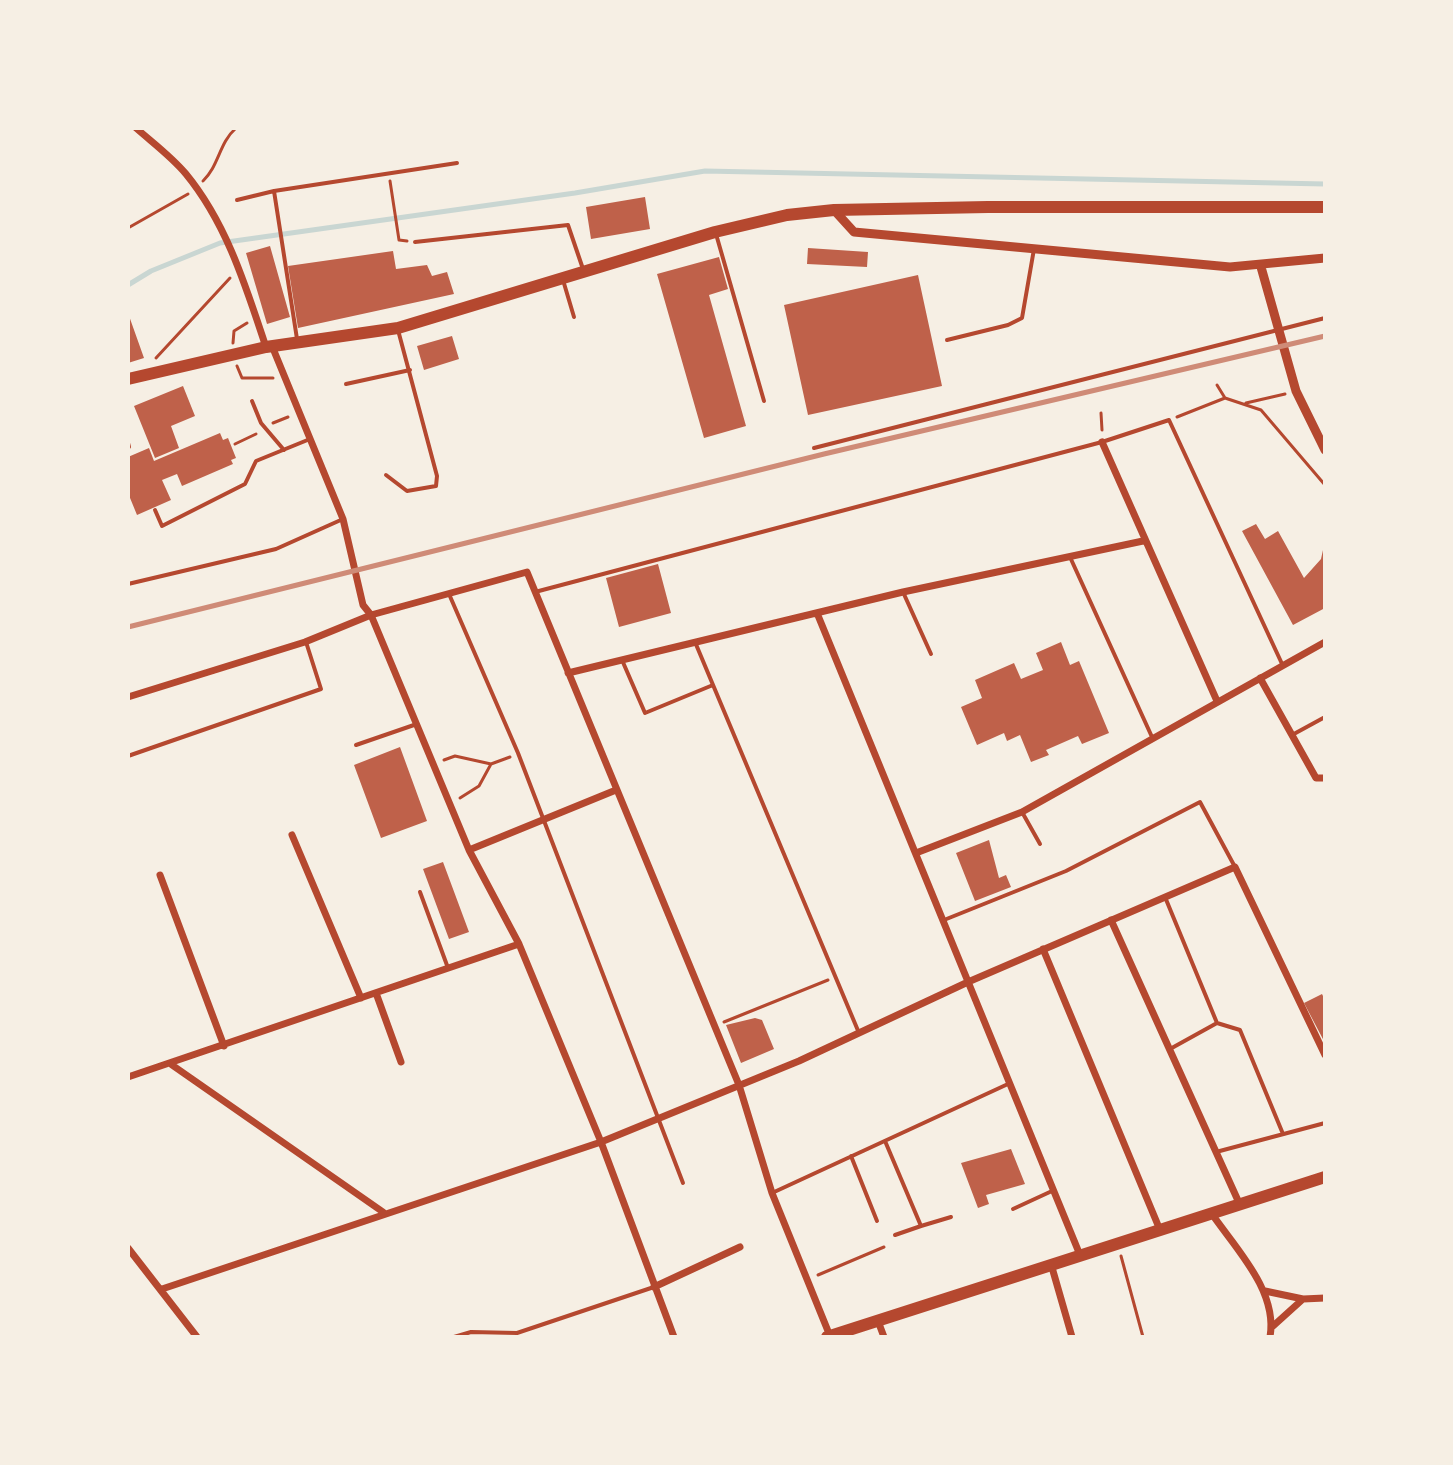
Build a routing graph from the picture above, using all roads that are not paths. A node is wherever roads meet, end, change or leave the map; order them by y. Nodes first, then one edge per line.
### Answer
1 (136, 128) edge
2 (457, 163) dead end
3 (274, 191) junction
4 (237, 200) dead end
5 (1325, 207) edge
6 (834, 210) junction
7 (715, 232) junction
8 (415, 242) road end
9 (1034, 249) junction
10 (1325, 258) edge
11 (1261, 267) junction
12 (584, 271) junction
13 (562, 278) junction
14 (574, 317) dead end
15 (1325, 318) edge
16 (398, 328) junction
17 (947, 340) dead end
18 (297, 342) junction
19 (269, 347) junction
20 (410, 370) junction
21 (134, 377) edge
22 (346, 384) dead end
23 (252, 401) dead end
24 (764, 401) dead end
25 (310, 439) junction
26 (1102, 442) junction
27 (814, 448) dead end
28 (284, 450) junction
29 (1325, 450) edge
30 (386, 475) dead end
31 (155, 510) dead end
32 (343, 519) junction
33 (1143, 541) junction
34 (1069, 556) junction
35 (128, 584) edge
36 (448, 592) junction
37 (535, 592) junction
38 (903, 592) junction
39 (817, 613) junction
40 (371, 615) junction
41 (305, 642) junction
42 (695, 642) junction
43 (1325, 642) edge
44 (931, 654) dead end
45 (622, 660) junction
46 (1283, 666) junction
47 (568, 673) junction
48 (1260, 678) junction
49 (713, 685) junction
50 (128, 697) edge
51 (1217, 701) junction
52 (1325, 717) edge
53 (414, 725) junction
54 (1292, 735) junction
55 (1152, 737) junction
56 (356, 745) dead end
57 (128, 756) edge
58 (1325, 778) edge
59 (616, 790) junction
60 (1022, 812) junction
61 (543, 819) junction
62 (292, 835) dead end
63 (1040, 844) dead end
64 (469, 850) junction
65 (916, 853) junction
66 (1235, 867) junction
67 (160, 875) dead end
68 (420, 892) dead end
69 (1165, 897) junction
70 (944, 920) junction
71 (1111, 920) junction
72 (519, 944) junction
73 (1043, 949) junction
74 (448, 968) junction
75 (968, 982) junction
76 (376, 993) junction
77 (361, 998) junction
78 (1217, 1023) junction
79 (859, 1033) junction
80 (224, 1046) junction
81 (1169, 1049) junction
82 (1325, 1055) edge
83 (401, 1062) dead end
84 (172, 1065) junction
85 (128, 1077) edge
86 (1008, 1084) junction
87 (739, 1085) junction
88 (657, 1120) junction
89 (1325, 1123) edge
90 (1283, 1134) junction
91 (885, 1141) junction
92 (601, 1142) junction
93 (1216, 1152) junction
94 (851, 1156) junction
95 (1325, 1177) edge
96 (683, 1183) dead end
97 (1052, 1191) junction
98 (772, 1193) junction
99 (1240, 1205) junction
100 (1013, 1209) dead end
101 (383, 1212) junction
102 (1212, 1214) junction
103 (951, 1217) dead end
104 (877, 1221) dead end
105 (921, 1226) junction
106 (1160, 1230) junction
107 (895, 1235) dead end
108 (740, 1247) dead end
109 (128, 1248) edge
110 (1080, 1255) junction
111 (1051, 1264) junction
112 (654, 1287) junction
113 (162, 1289) junction
114 (1265, 1291) junction
115 (1325, 1298) edge
116 (1303, 1299) junction
117 (878, 1321) junction
118 (1272, 1327) junction
119 (829, 1336) edge
120 (197, 1337) edge
121 (454, 1337) edge
122 (674, 1337) edge
123 (884, 1337) edge
124 (1072, 1337) edge
125 (1270, 1337) edge

1 - 19 street
2 - 3 lane
3 - 4 lane
3 - 18 lane
5 - 6 main road
6 - 7 main road
6 - 9 street
7 - 12 main road
7 - 24 lane
8 - 12 lane
9 - 11 street
9 - 17 lane
10 - 11 street
11 - 29 street
12 - 13 main road
13 - 14 lane
13 - 16 main road
15 - 27 lane
16 - 18 main road
16 - 20 lane
18 - 19 main road
19 - 21 main road
19 - 25 street
20 - 22 lane
20 - 30 lane
23 - 28 lane
25 - 28 lane
25 - 32 street
26 - 33 street
26 - 37 lane
26 - 46 lane
28 - 31 lane
32 - 35 lane
32 - 40 street
33 - 34 street
33 - 51 street
34 - 38 street
34 - 55 lane
36 - 37 street
36 - 40 street
36 - 61 lane
37 - 47 street
38 - 39 street
38 - 44 lane
39 - 42 street
39 - 65 street
40 - 41 street
40 - 53 street
41 - 50 street
41 - 57 lane
42 - 45 street
42 - 49 lane
43 - 46 street
45 - 47 street
45 - 49 lane
46 - 48 street
47 - 59 street
48 - 51 street
48 - 54 street
49 - 79 lane
51 - 55 street
52 - 54 lane
53 - 56 lane
53 - 64 street
54 - 58 street
55 - 60 street
59 - 61 street
59 - 87 street
60 - 63 lane
60 - 65 street
61 - 64 street
61 - 88 lane
62 - 77 street
64 - 72 street
65 - 70 street
66 - 69 street
66 - 70 lane
66 - 82 street
67 - 80 street
68 - 74 lane
69 - 71 street
69 - 78 lane
70 - 75 street
71 - 73 street
71 - 81 street
72 - 74 street
72 - 92 street
73 - 75 street
73 - 106 street
74 - 76 street
75 - 79 street
75 - 86 street
76 - 77 street
76 - 83 street
77 - 80 street
78 - 81 lane
78 - 90 lane
79 - 87 street
80 - 84 street
81 - 93 street
84 - 85 street
84 - 101 street
86 - 91 lane
86 - 97 street
87 - 88 street
87 - 98 street
88 - 92 street
88 - 96 lane
89 - 90 lane
90 - 93 lane
91 - 94 lane
91 - 105 lane
92 - 101 street
92 - 112 street
93 - 99 street
94 - 98 lane
94 - 104 lane
95 - 99 main road
97 - 100 lane
97 - 110 street
98 - 119 street
99 - 102 main road
101 - 113 street
102 - 106 main road
102 - 114 street
103 - 105 lane
105 - 107 lane
106 - 110 main road
108 - 112 street
109 - 113 street
110 - 111 main road
111 - 117 main road
111 - 124 street
112 - 121 lane
112 - 122 street
113 - 120 street
114 - 116 street
114 - 118 street
115 - 116 street
116 - 118 street
117 - 119 main road
117 - 123 street
118 - 125 street

